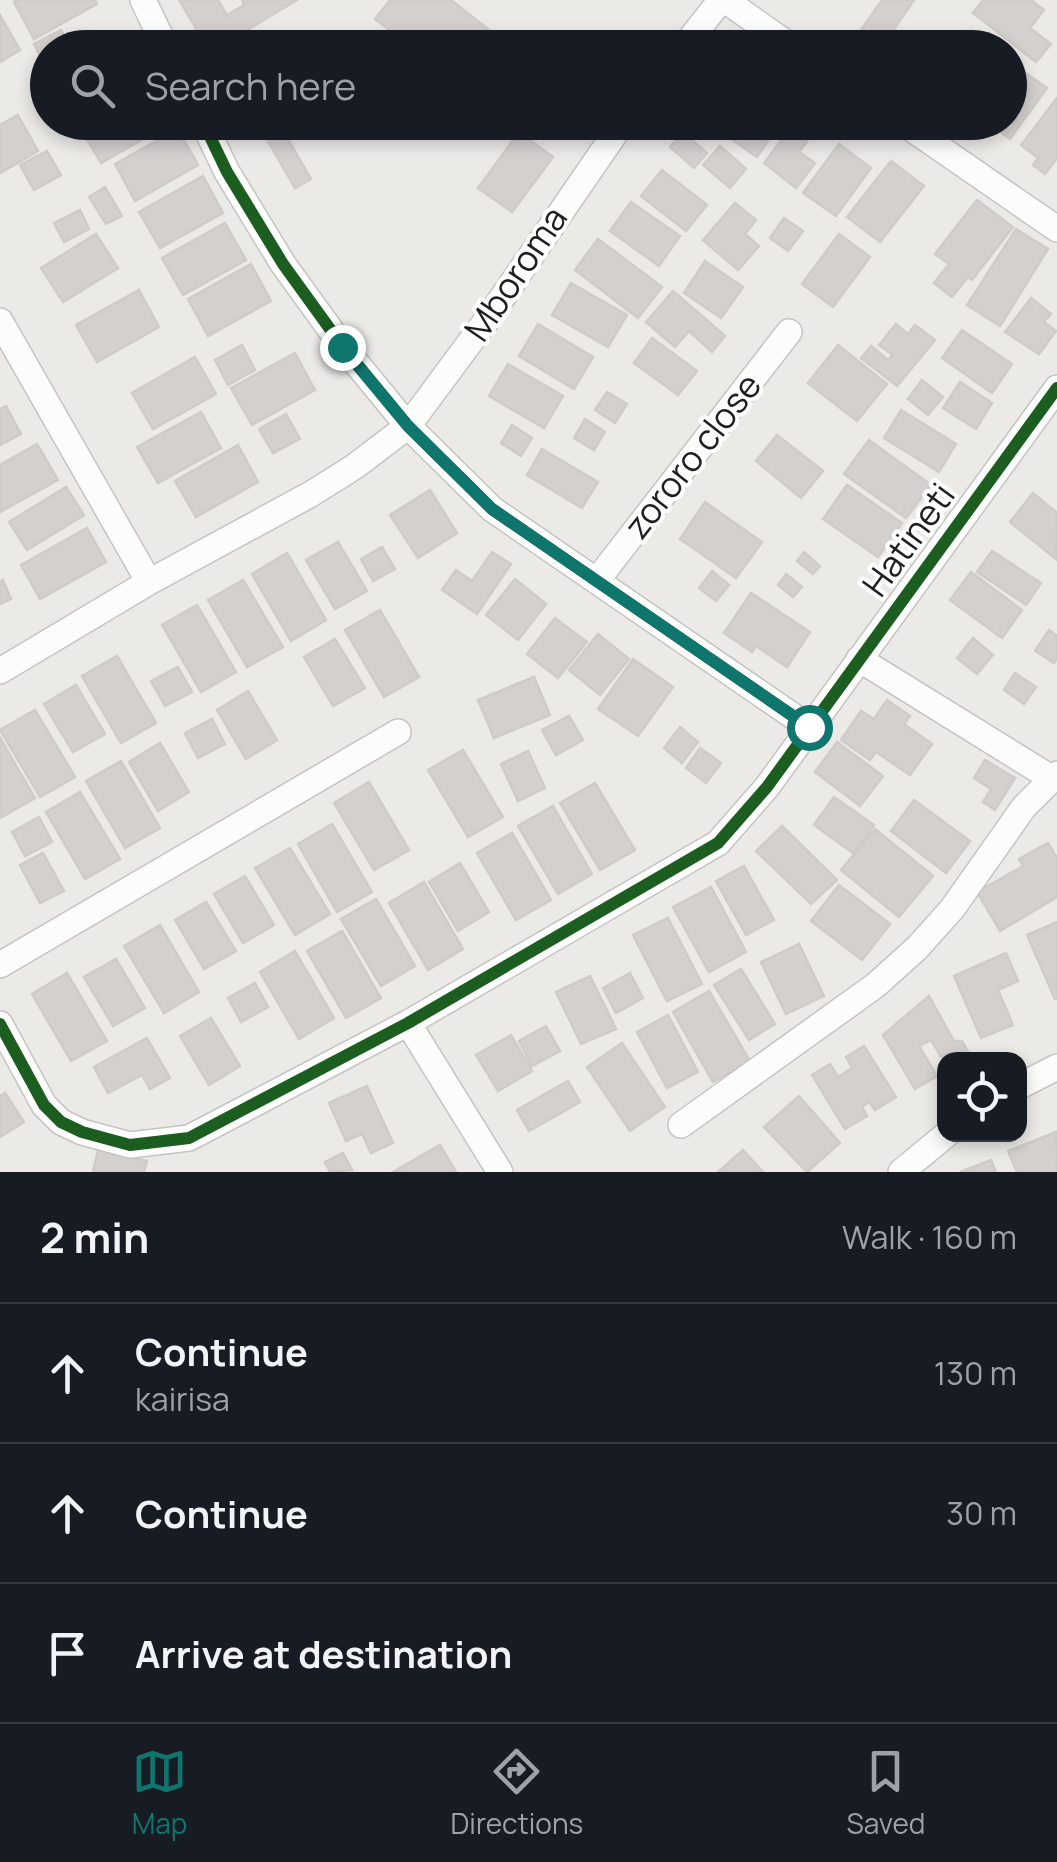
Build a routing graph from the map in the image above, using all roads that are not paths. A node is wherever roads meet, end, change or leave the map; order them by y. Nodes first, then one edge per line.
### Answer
1 (144, 0) edge
2 (723, 0) edge
3 (158, 30) edge
4 (698, 30) edge
5 (767, 30) edge
6 (212, 140) edge
7 (610, 140) edge
8 (928, 140) edge
9 (1057, 230) edge
10 (0, 321) edge
11 (789, 332) dead end
12 (1057, 388) edge
13 (408, 426) junction
14 (598, 579) junction
15 (149, 582) junction
16 (859, 658) junction
17 (0, 671) edge
18 (809, 727) junction
19 (398, 732) dead end
20 (1054, 776) edge
21 (0, 964) edge
22 (408, 1023) junction
23 (0, 1024) edge
24 (1057, 1068) edge
25 (1027, 1083) edge
26 (681, 1126) dead end
27 (937, 1142) edge
28 (500, 1172) edge
29 (901, 1172) edge

1 - 3 street
2 - 4 street
2 - 5 street
6 - 13 street
7 - 13 street, Mboroma
8 - 9 street
10 - 15 street
11 - 14 street, zororo close
12 - 16 street, Hatineti
13 - 14 street
13 - 15 street, Mboroma
14 - 18 street
15 - 17 street, Mboroma
16 - 18 street, Hatineti
16 - 20 street
18 - 22 street, Hatineti
19 - 21 street
20 - 26 street
22 - 23 street, Hatineti
22 - 28 street
24 - 25 street
27 - 29 street

